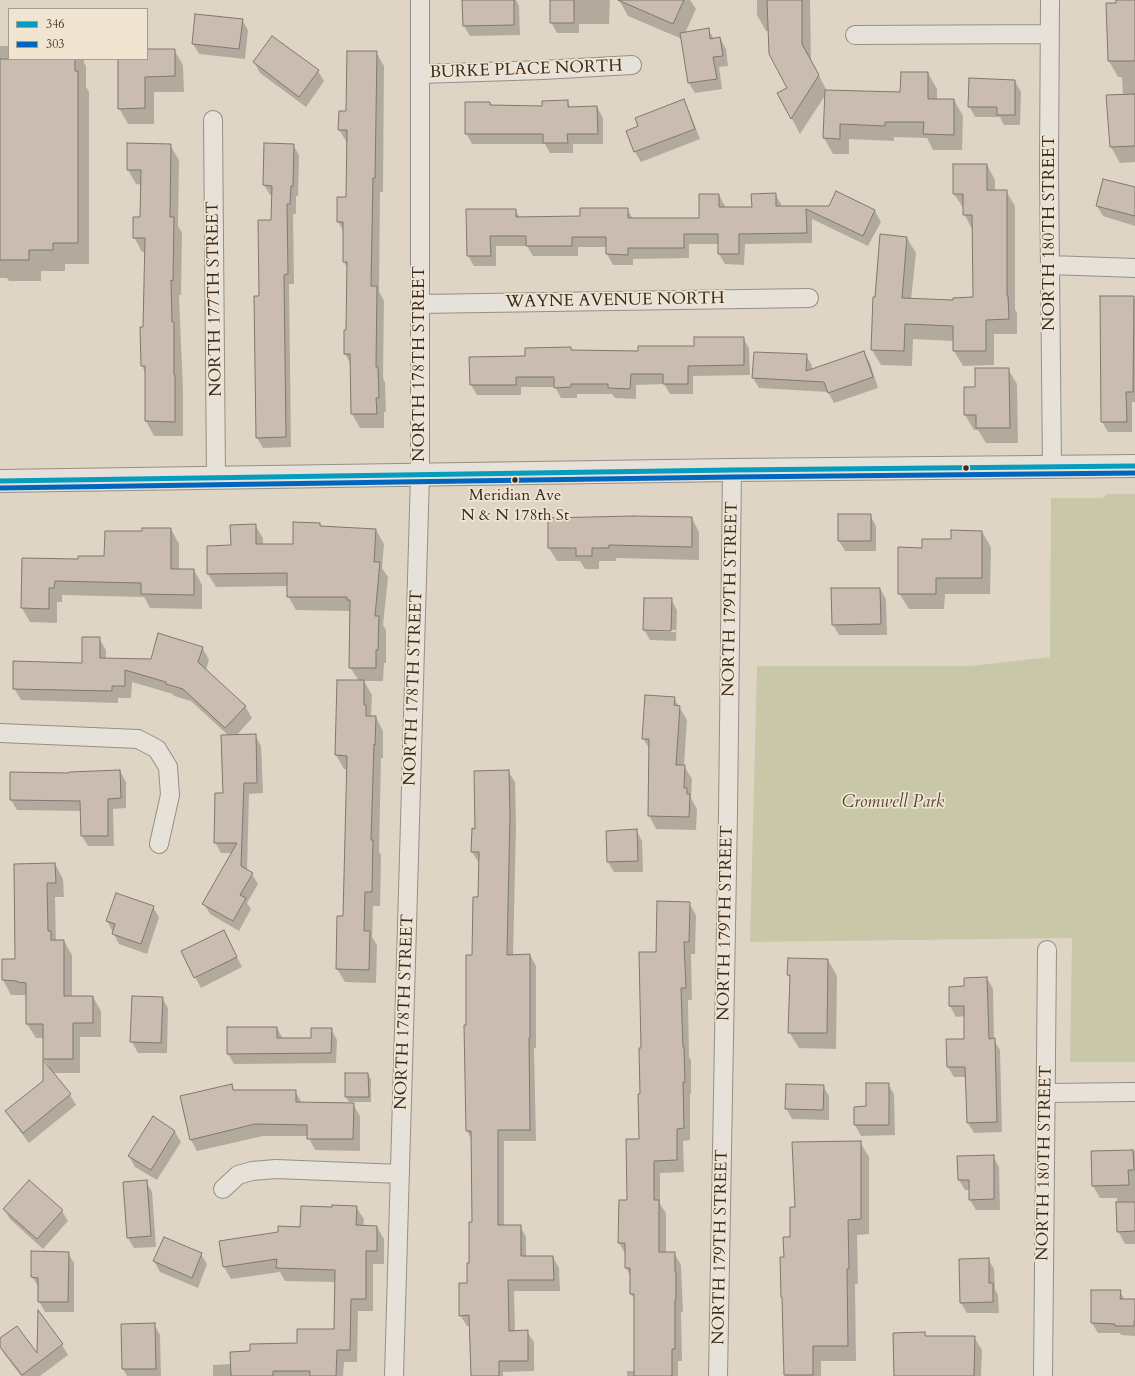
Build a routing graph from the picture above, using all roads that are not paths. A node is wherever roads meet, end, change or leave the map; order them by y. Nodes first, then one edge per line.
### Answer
1 (420, 0) edge
2 (1050, 0) edge
3 (1050, 34) junction
4 (855, 35) dead end
5 (632, 65) dead end
6 (420, 74) junction
7 (213, 120) dead end
8 (1050, 265) junction
9 (1135, 268) edge
10 (809, 298) dead end
11 (420, 304) junction
12 (1135, 466) edge
13 (1052, 467) junction
14 (732, 470) junction
15 (420, 475) junction
16 (216, 478) junction
17 (0, 481) edge
18 (0, 733) edge
19 (159, 844) dead end
20 (1047, 950) dead end
21 (1135, 1092) edge
22 (1046, 1093) junction
23 (400, 1174) junction
24 (223, 1189) dead end
25 (394, 1376) edge
26 (718, 1376) edge
27 (1043, 1376) edge

1 - 6 street, NORTH 178TH STREET
2 - 3 street, NORTH 180TH STREET
3 - 4 street
3 - 8 street, NORTH 180TH STREET
5 - 6 street, BURKE PLACE NORTH
6 - 11 street, NORTH 178TH STREET
7 - 16 street, NORTH 177TH STREET
8 - 9 street
8 - 13 street, NORTH 180TH STREET
10 - 11 street, WAYNE AVENUE NORTH
11 - 15 street, NORTH 178TH STREET
12 - 13 street
13 - 14 street
14 - 15 street
14 - 26 street, NORTH 179TH STREET
15 - 16 street
15 - 23 street, NORTH 178TH STREET
16 - 17 street
18 - 19 street
20 - 22 street, NORTH 180TH STREET
21 - 22 street
22 - 27 street, NORTH 180TH STREET
23 - 24 street
23 - 25 street, NORTH 178TH STREET

